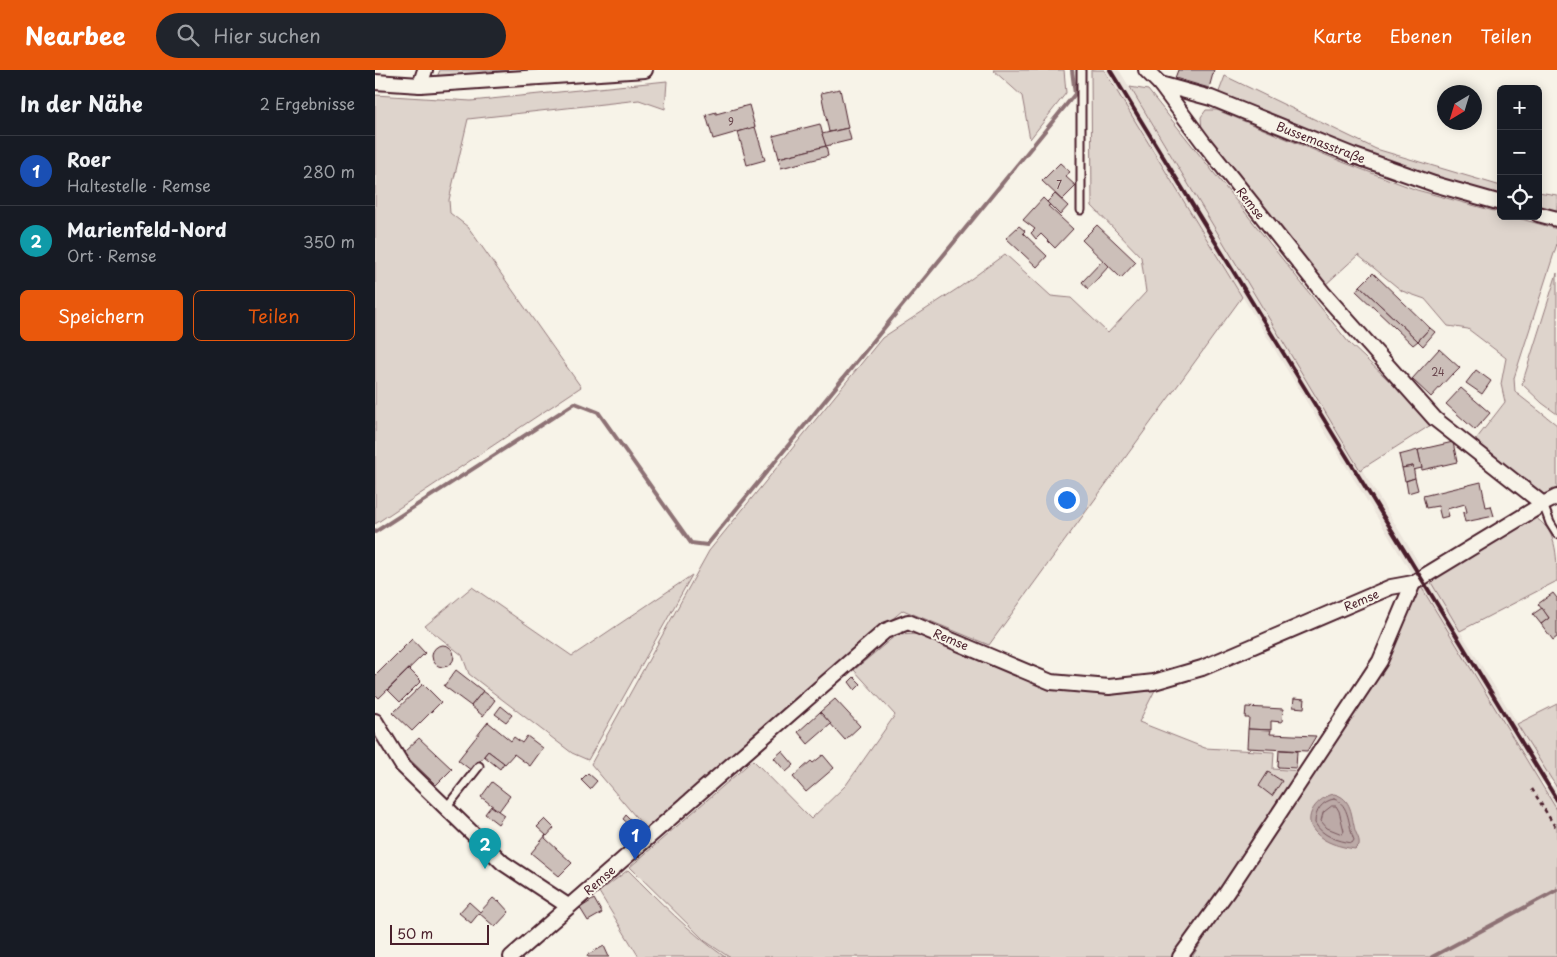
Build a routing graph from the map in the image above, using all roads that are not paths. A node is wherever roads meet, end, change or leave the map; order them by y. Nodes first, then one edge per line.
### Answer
1 (425, 70) edge
2 (645, 70) edge
3 (1081, 70) edge
4 (1146, 70) edge
5 (375, 82) edge
6 (1160, 84) junction
7 (420, 85) junction
8 (1497, 202) edge
9 (1081, 210) dead end
10 (1542, 215) edge
11 (1557, 219) edge
12 (1557, 497) edge
13 (1543, 504) junction
14 (1557, 534) edge
15 (1413, 583) junction
16 (375, 721) edge
17 (479, 766) dead end
18 (445, 808) junction
19 (568, 906) junction
20 (511, 957) edge
21 (1180, 957) edge

1 - 7 street
2 - 7 street
3 - 9 lane
4 - 6 street, Bussemasstraße
5 - 7 street
6 - 8 street, Bussemasstraße
6 - 13 street, Remse
10 - 11 street
12 - 13 street, Remse
13 - 14 lane, Remse
13 - 15 street, Remse
15 - 19 street, Remse
15 - 21 street
16 - 18 street
17 - 18 lane
18 - 19 street
19 - 20 street, Remse

